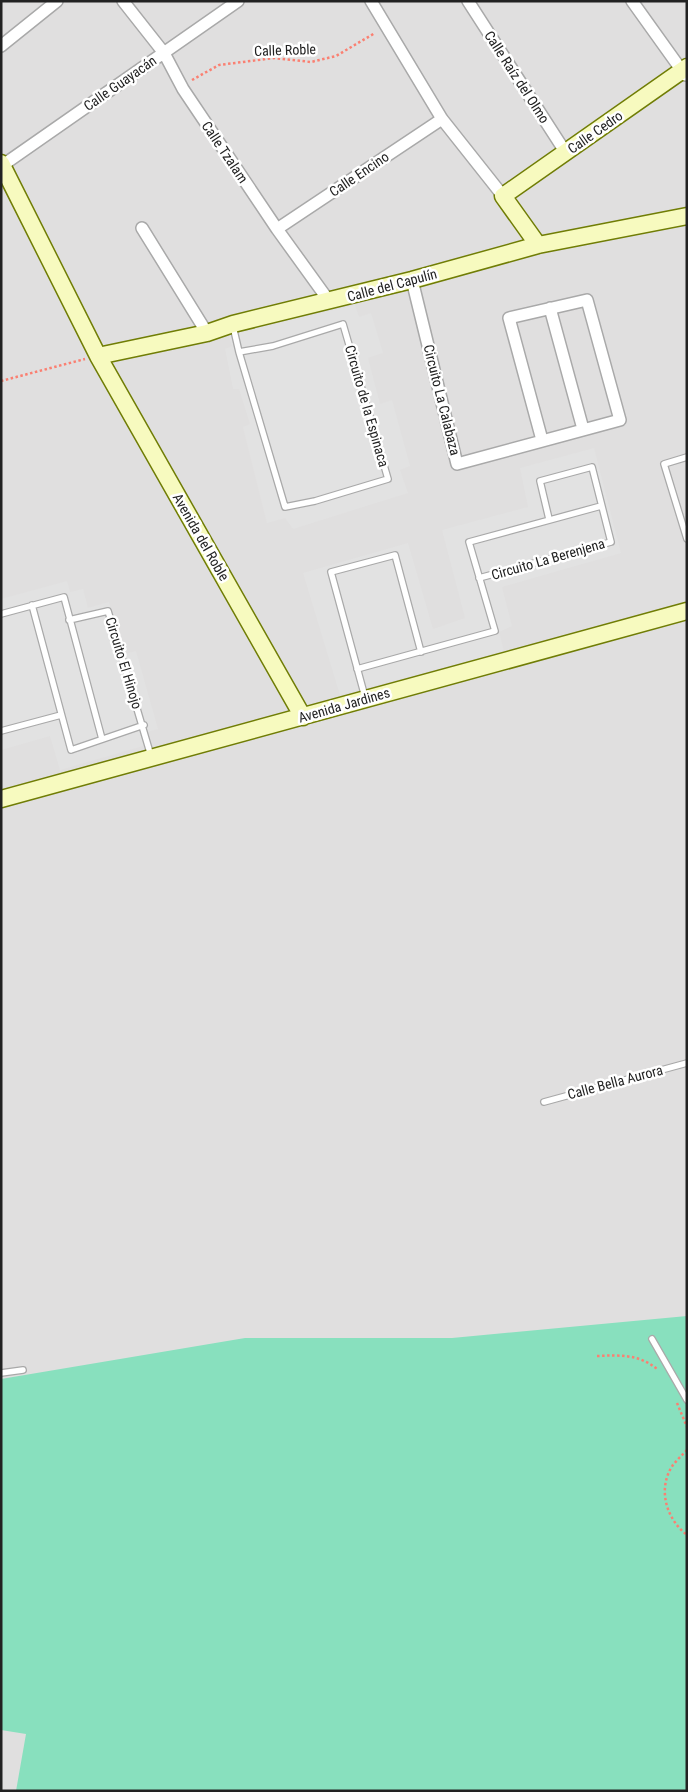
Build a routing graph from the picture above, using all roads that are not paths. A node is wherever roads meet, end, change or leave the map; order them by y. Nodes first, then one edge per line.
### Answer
1 (57, 1) edge
2 (123, 1) edge
3 (238, 1) edge
4 (371, 1) edge
5 (468, 1) edge
6 (632, 1) edge
7 (1, 46) edge
8 (164, 53) junction
9 (685, 72) edge
10 (442, 119) junction
11 (566, 153) junction
12 (2, 164) edge
13 (503, 196) junction
14 (687, 216) edge
15 (142, 228) dead end
16 (277, 230) junction
17 (538, 245) junction
18 (412, 280) junction
19 (329, 301) junction
20 (550, 308) junction
21 (233, 324) junction
22 (207, 333) junction
23 (239, 352) junction
24 (98, 356) junction
25 (583, 429) junction
26 (542, 440) junction
27 (687, 457) edge
28 (602, 506) junction
29 (549, 519) junction
30 (687, 539) edge
31 (480, 578) junction
32 (32, 605) junction
33 (687, 611) edge
34 (1, 614) edge
35 (69, 620) junction
36 (421, 652) junction
37 (358, 669) junction
38 (366, 699) junction
39 (62, 715) junction
40 (303, 717) junction
41 (144, 726) junction
42 (1, 731) edge
43 (102, 739) junction
44 (152, 758) junction
45 (1, 799) edge
46 (687, 1063) edge
47 (544, 1102) dead end
48 (652, 1339) dead end
49 (22, 1370) dead end
50 (1, 1373) edge
51 (687, 1400) edge

1 - 7 street
2 - 8 street, Calle Tzalam
3 - 8 street, Calle Guayacán
4 - 10 street
5 - 11 street, Calle Raíz del Olmo
6 - 9 street
8 - 12 street, Calle Guayacán
8 - 16 street, Calle Tzalam
9 - 11 street, Calle Cedro
10 - 13 street
10 - 16 street, Calle Encino
11 - 13 street, Calle Cedro
12 - 24 street, Avenida del Roble
13 - 17 street
14 - 17 street, Calle del Capulín
15 - 22 street
16 - 19 street, Calle Tzalam
17 - 18 street, Calle del Capulín
18 - 19 street, Calle del Capulín
18 - 26 street, Circuito La Calabaza
19 - 21 street, Calle del Capulín
20 - 25 street
20 - 25 street, Circuito La Calabaza
20 - 26 street, Circuito La Calabaza
21 - 22 street, Calle del Capulín
21 - 23 lane, Circuito de la Espinaca
22 - 24 street, Calle del Capulín
23 - 23 lane, Circuito de la Espinaca
24 - 40 street, Avenida del Roble
25 - 26 street, Circuito La Calabaza
27 - 30 lane
28 - 29 lane, Circuito La Berenjena
28 - 29 lane, Circuito La Berenjena
28 - 31 lane, Circuito La Berenjena
29 - 31 lane, Circuito La Berenjena
31 - 36 lane, Circuito La Berenjena
32 - 34 lane
32 - 35 lane
32 - 39 lane, Circuito El Hinojo
33 - 38 street, Avenida Jardines
35 - 41 lane, Circuito El Hinojo
35 - 43 lane
36 - 37 lane, Circuito La Berenjena
36 - 37 lane
37 - 38 lane
38 - 40 street, Avenida Jardines
39 - 42 lane
39 - 43 lane, Circuito El Hinojo
40 - 44 street, Avenida Jardines
41 - 43 lane, Circuito El Hinojo
41 - 44 lane, Circuito El Hinojo
44 - 45 street, Avenida Jardines
46 - 47 lane, Calle Bella Aurora
48 - 51 lane
49 - 50 lane

